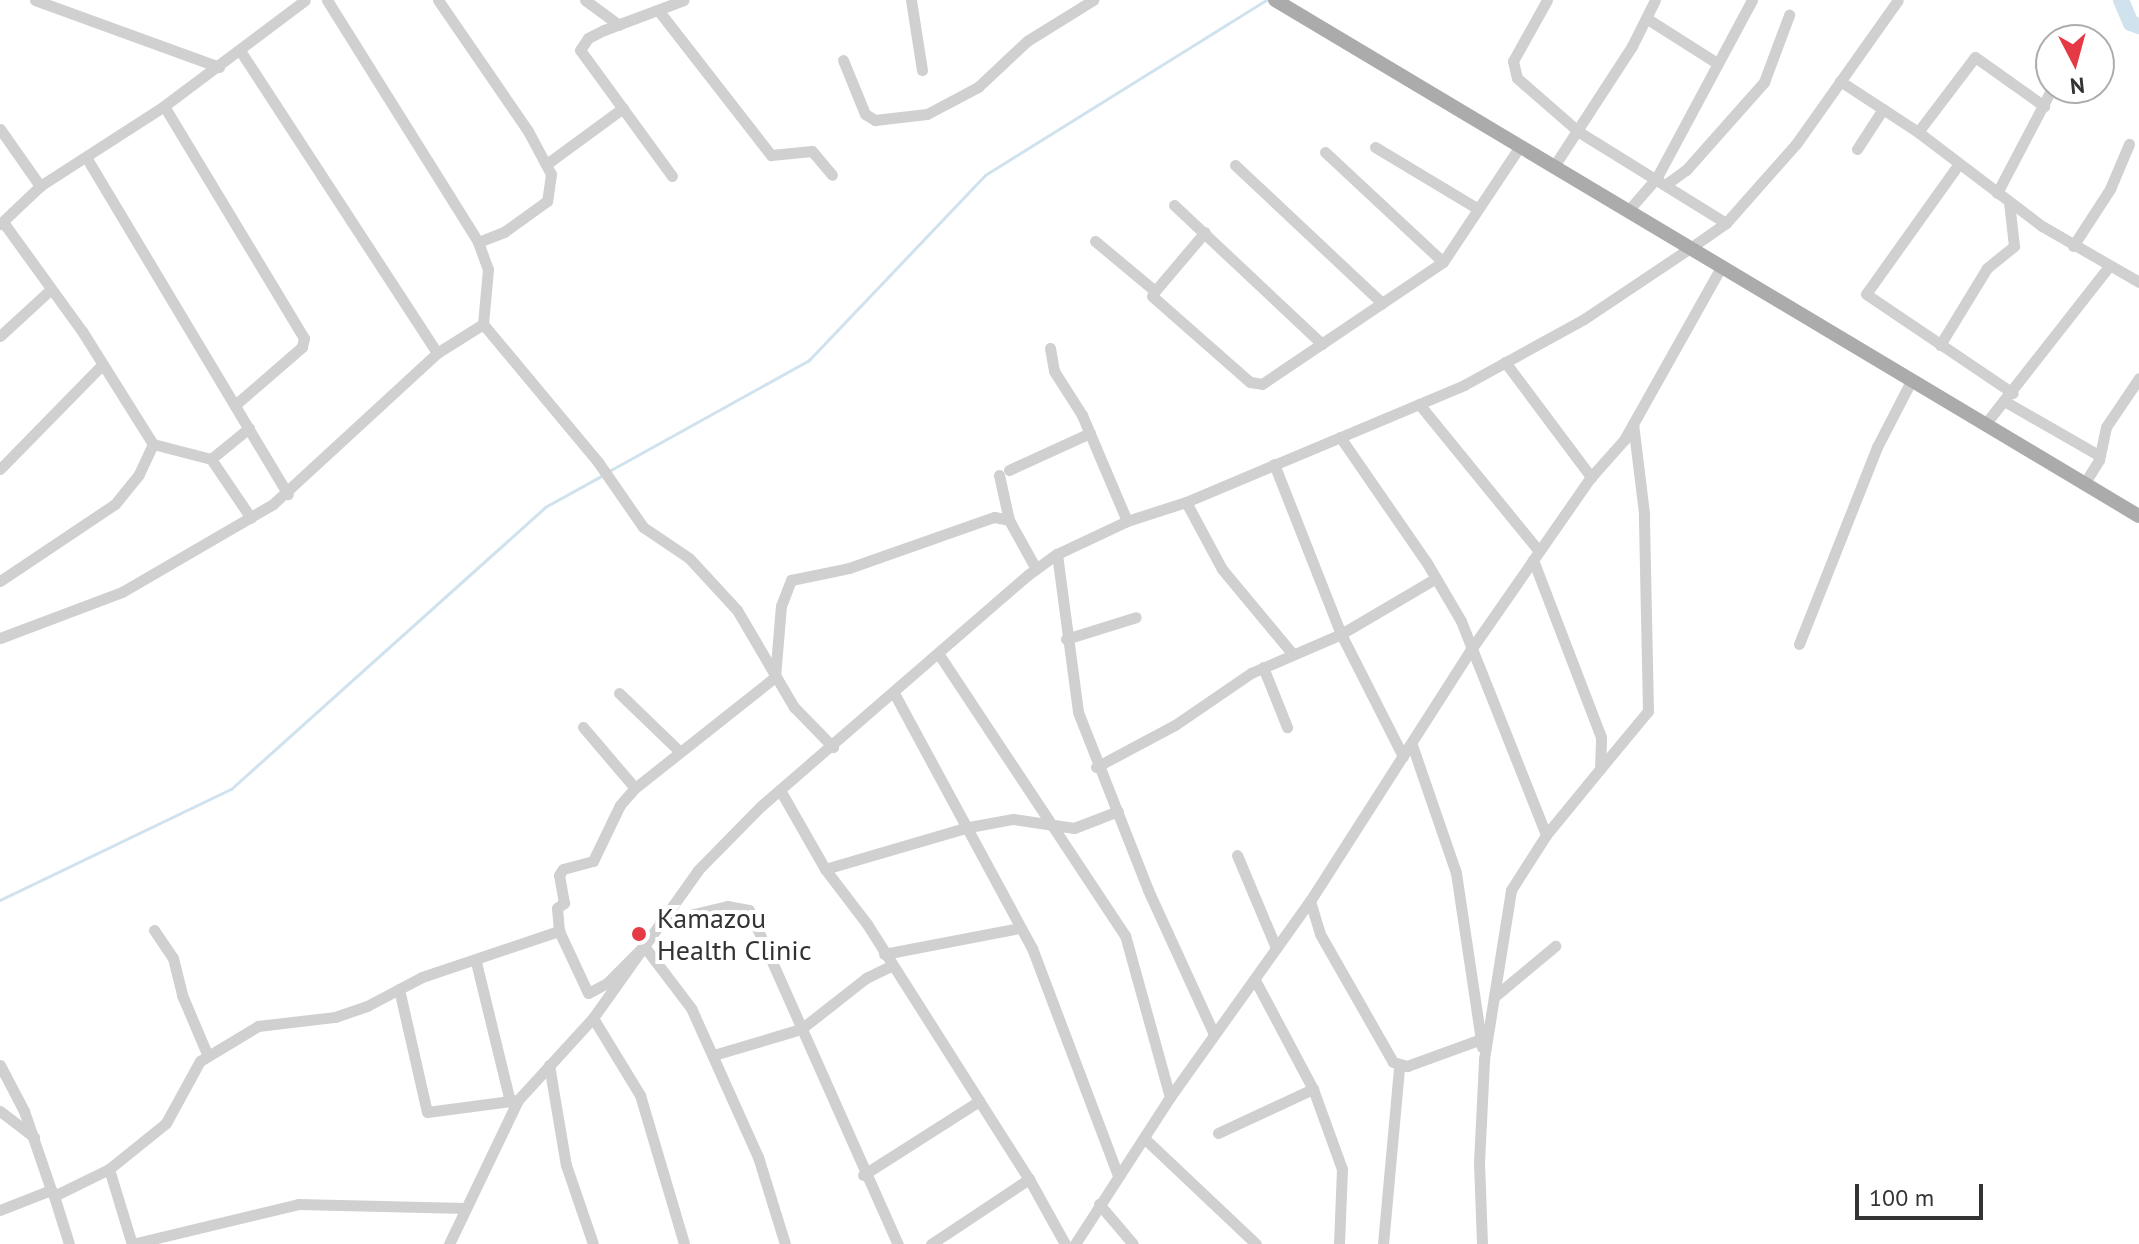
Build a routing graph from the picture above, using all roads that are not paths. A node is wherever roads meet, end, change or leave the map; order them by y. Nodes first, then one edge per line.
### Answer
1 (35, 0) edge
2 (305, 0) edge
3 (327, 0) edge
4 (438, 0) edge
5 (585, 0) edge
6 (684, 0) edge
7 (911, 0) edge
8 (1093, 0) edge
9 (1275, 0) edge
10 (1292, 0) edge
11 (1547, 0) edge
12 (1655, 0) edge
13 (1752, 0) edge
14 (1898, 0) edge
15 (658, 10) junction
16 (1789, 15) dead end
17 (1646, 18) junction
18 (619, 25) junction
19 (241, 52) junction
20 (843, 60) dead end
21 (1717, 63) junction
22 (219, 67) junction
23 (922, 70) dead end
24 (1840, 81) junction
25 (164, 106) junction
26 (2044, 106) joint
27 (623, 108) junction
28 (1883, 109) junction
29 (0, 129) edge
30 (1579, 132) junction
31 (1918, 132) junction
32 (2129, 144) dead end
33 (1520, 146) junction
34 (1375, 147) dead end
35 (1857, 149) dead end
36 (1325, 152) dead end
37 (86, 157) junction
38 (1558, 160) junction
39 (548, 163) junction
40 (1235, 165) dead end
41 (1958, 165) junction
42 (832, 175) dead end
43 (672, 176) dead end
44 (1661, 182) junction
45 (40, 186) junction
46 (1997, 193) junction
47 (2009, 202) junction
48 (1174, 205) dead end
49 (1633, 205) junction
50 (1478, 209) junction
51 (1, 223) edge
52 (1726, 223) junction
53 (1205, 232) junction
54 (1095, 241) dead end
55 (478, 242) junction
56 (1693, 246) junction
57 (2073, 246) junction
58 (1443, 262) junction
59 (2109, 266) junction
60 (1721, 267) junction
61 (2139, 282) edge
62 (50, 290) junction
63 (1152, 296) dead end
64 (1382, 303) junction
65 (483, 324) junction
66 (0, 336) edge
67 (1847, 338) junction
68 (1322, 344) junction
69 (1940, 345) junction
70 (1050, 348) dead end
71 (437, 353) junction
72 (1505, 362) junction
73 (100, 367) junction
74 (2139, 378) edge
75 (1911, 381) junction
76 (2009, 398) junction
77 (1419, 404) junction
78 (235, 405) junction
79 (1990, 418) junction
80 (1632, 422) junction
81 (249, 428) junction
82 (1090, 433) junction
83 (1340, 437) junction
84 (153, 444) junction
85 (2100, 456) junction
86 (211, 459) junction
87 (1274, 464) junction
88 (0, 469) edge
89 (2089, 476) junction
90 (1591, 477) junction
91 (288, 494) junction
92 (1186, 502) junction
93 (2139, 506) edge
94 (2139, 516) edge
95 (251, 518) junction
96 (1009, 520) junction
97 (1127, 521) junction
98 (1057, 554) junction
99 (1536, 555) junction
100 (1036, 569) junction
101 (1436, 578) junction
102 (0, 581) edge
103 (1136, 617) dead end
104 (1341, 634) junction
105 (0, 638) edge
106 (1066, 639) junction
107 (1799, 644) dead end
108 (1472, 648) junction
109 (1291, 652) junction
110 (938, 653) junction
111 (1263, 667) junction
112 (775, 677) junction
113 (619, 693) dead end
114 (894, 693) junction
115 (1175, 725) junction
116 (583, 727) dead end
117 (1287, 727) dead end
118 (1183, 738) dead end
119 (1412, 745) junction
120 (833, 747) junction
121 (679, 751) junction
122 (1403, 756) junction
123 (1096, 767) junction
124 (1600, 769) junction
125 (635, 788) junction
126 (780, 790) junction
127 (1118, 811) junction
128 (969, 827) junction
129 (1055, 828) junction
130 (1546, 835) junction
131 (1237, 855) dead end
132 (825, 869) junction
133 (1310, 901) junction
134 (660, 922) junction
135 (1019, 928) junction
136 (154, 930) dead end
137 (559, 931) junction
138 (644, 946) junction
139 (1555, 946) dead end
140 (1276, 948) junction
141 (884, 954) junction
142 (476, 962) junction
143 (891, 966) junction
144 (1255, 980) junction
145 (399, 989) junction
146 (1494, 997) junction
147 (593, 1018) junction
148 (801, 1029) junction
149 (1214, 1034) junction
150 (1481, 1039) junction
151 (207, 1054) junction
152 (717, 1054) junction
153 (1484, 1059) junction
154 (0, 1065) edge
155 (549, 1065) junction
156 (1399, 1067) junction
157 (1313, 1089) junction
158 (1170, 1097) junction
159 (514, 1101) junction
160 (979, 1101) junction
161 (0, 1111) edge
162 (1218, 1133) dead end
163 (35, 1138) junction
164 (1144, 1138) junction
165 (109, 1169) junction
166 (863, 1175) junction
167 (1118, 1175) junction
168 (1029, 1179) junction
169 (53, 1193) junction
170 (1099, 1204) junction
171 (465, 1208) junction
172 (0, 1210) edge
173 (69, 1244) edge
174 (449, 1244) edge
175 (593, 1244) edge
176 (684, 1244) edge
177 (785, 1244) edge
178 (898, 1244) edge
179 (931, 1244) edge
180 (1065, 1244) edge
181 (1075, 1244) edge
182 (1133, 1244) edge
183 (1256, 1244) edge
184 (1339, 1244) edge
185 (1383, 1244) edge
186 (1482, 1244) edge

1 - 22 street
2 - 19 street
3 - 55 street
4 - 39 street
5 - 18 street
6 - 15 street
7 - 23 street
8 - 20 street
9 - 33 main road
10 - 38 main road
11 - 30 street
12 - 17 street
13 - 21 street
14 - 24 street
15 - 18 street
15 - 42 street
16 - 44 street
17 - 21 street
17 - 30 street
18 - 27 street
19 - 22 street
19 - 71 street
21 - 44 street
22 - 25 street
24 - 28 street
24 - 52 street
25 - 37 street
25 - 78 street
26 - 31 street
26 - 46 street
27 - 39 street
27 - 43 street
28 - 31 street
28 - 35 street
29 - 45 street
30 - 38 street
30 - 44 street
31 - 41 street
32 - 57 street
33 - 50 street
33 - 56 main road
34 - 50 street
36 - 58 street
37 - 45 street
37 - 78 street
38 - 49 main road
39 - 55 street
40 - 64 street
41 - 46 street
41 - 69 street
44 - 49 street
44 - 52 street
45 - 51 street
46 - 47 street
47 - 57 street
47 - 69 street
48 - 53 street
49 - 56 main road
50 - 58 street
51 - 62 street
52 - 56 street
53 - 54 street
53 - 68 street
55 - 65 street
56 - 60 main road
56 - 67 main road
56 - 72 street
57 - 59 street
58 - 64 street
59 - 61 street
59 - 76 street
60 - 67 main road
60 - 80 street
62 - 66 street
62 - 73 street
63 - 68 street
64 - 68 street
65 - 71 street
65 - 112 street
67 - 75 main road
67 - 79 main road
69 - 76 street
70 - 82 street
71 - 91 street
72 - 77 street
72 - 90 street
73 - 84 street
73 - 88 street
74 - 85 street
75 - 94 main road
75 - 107 street
76 - 79 street
76 - 85 street
77 - 83 street
77 - 99 street
78 - 81 street
79 - 89 main road
80 - 90 street
80 - 124 street
81 - 86 street
81 - 91 street
82 - 96 street
82 - 97 street
83 - 87 street
83 - 101 street
84 - 86 street
84 - 102 street
85 - 89 street
86 - 95 street
87 - 92 street
87 - 104 street
89 - 93 main road
90 - 99 street
91 - 95 street
92 - 97 street
92 - 109 street
95 - 105 street
96 - 100 street
96 - 112 street
97 - 98 street
98 - 100 street
98 - 106 street
99 - 108 street
99 - 124 street
100 - 110 street
101 - 104 street
101 - 108 street
103 - 106 street
104 - 109 street
104 - 122 street
106 - 123 street
108 - 119 street
108 - 130 street
109 - 111 street
110 - 114 street
110 - 129 street
111 - 115 street
111 - 117 street
112 - 120 street
112 - 121 street
113 - 121 street
114 - 120 street
114 - 128 street
115 - 118 street
115 - 123 street
116 - 125 street
119 - 122 street
119 - 150 street
120 - 126 street
121 - 125 street
122 - 133 street
123 - 127 street
124 - 130 street
125 - 137 street
126 - 132 street
126 - 134 street
127 - 129 street
127 - 149 street
128 - 129 street
128 - 132 street
128 - 135 street
129 - 158 street
130 - 146 street
131 - 140 street
132 - 141 street
133 - 140 street
133 - 156 street
134 - 138 street
134 - 148 street
135 - 141 street
135 - 167 street
136 - 151 street
137 - 138 street
137 - 142 street
138 - 147 street
138 - 152 street
139 - 146 street
140 - 144 street
141 - 143 street
142 - 145 street
142 - 159 street
143 - 148 street
143 - 160 street
144 - 149 street
144 - 157 street
145 - 151 street
145 - 159 street
146 - 153 street
147 - 155 street
147 - 176 street
148 - 152 street
148 - 166 street
149 - 158 street
150 - 153 street
150 - 156 street
151 - 165 street
152 - 177 street
153 - 186 street
154 - 163 street
155 - 159 street
155 - 175 street
156 - 185 street
157 - 162 street
157 - 184 street
158 - 164 street
159 - 171 street
160 - 166 street
160 - 168 street
161 - 163 street
163 - 169 street
164 - 167 street
164 - 183 street
165 - 169 street
165 - 171 street
166 - 178 street
167 - 170 street
168 - 179 street
168 - 180 street
169 - 172 street
169 - 173 street
170 - 181 street
170 - 182 street
171 - 174 street

